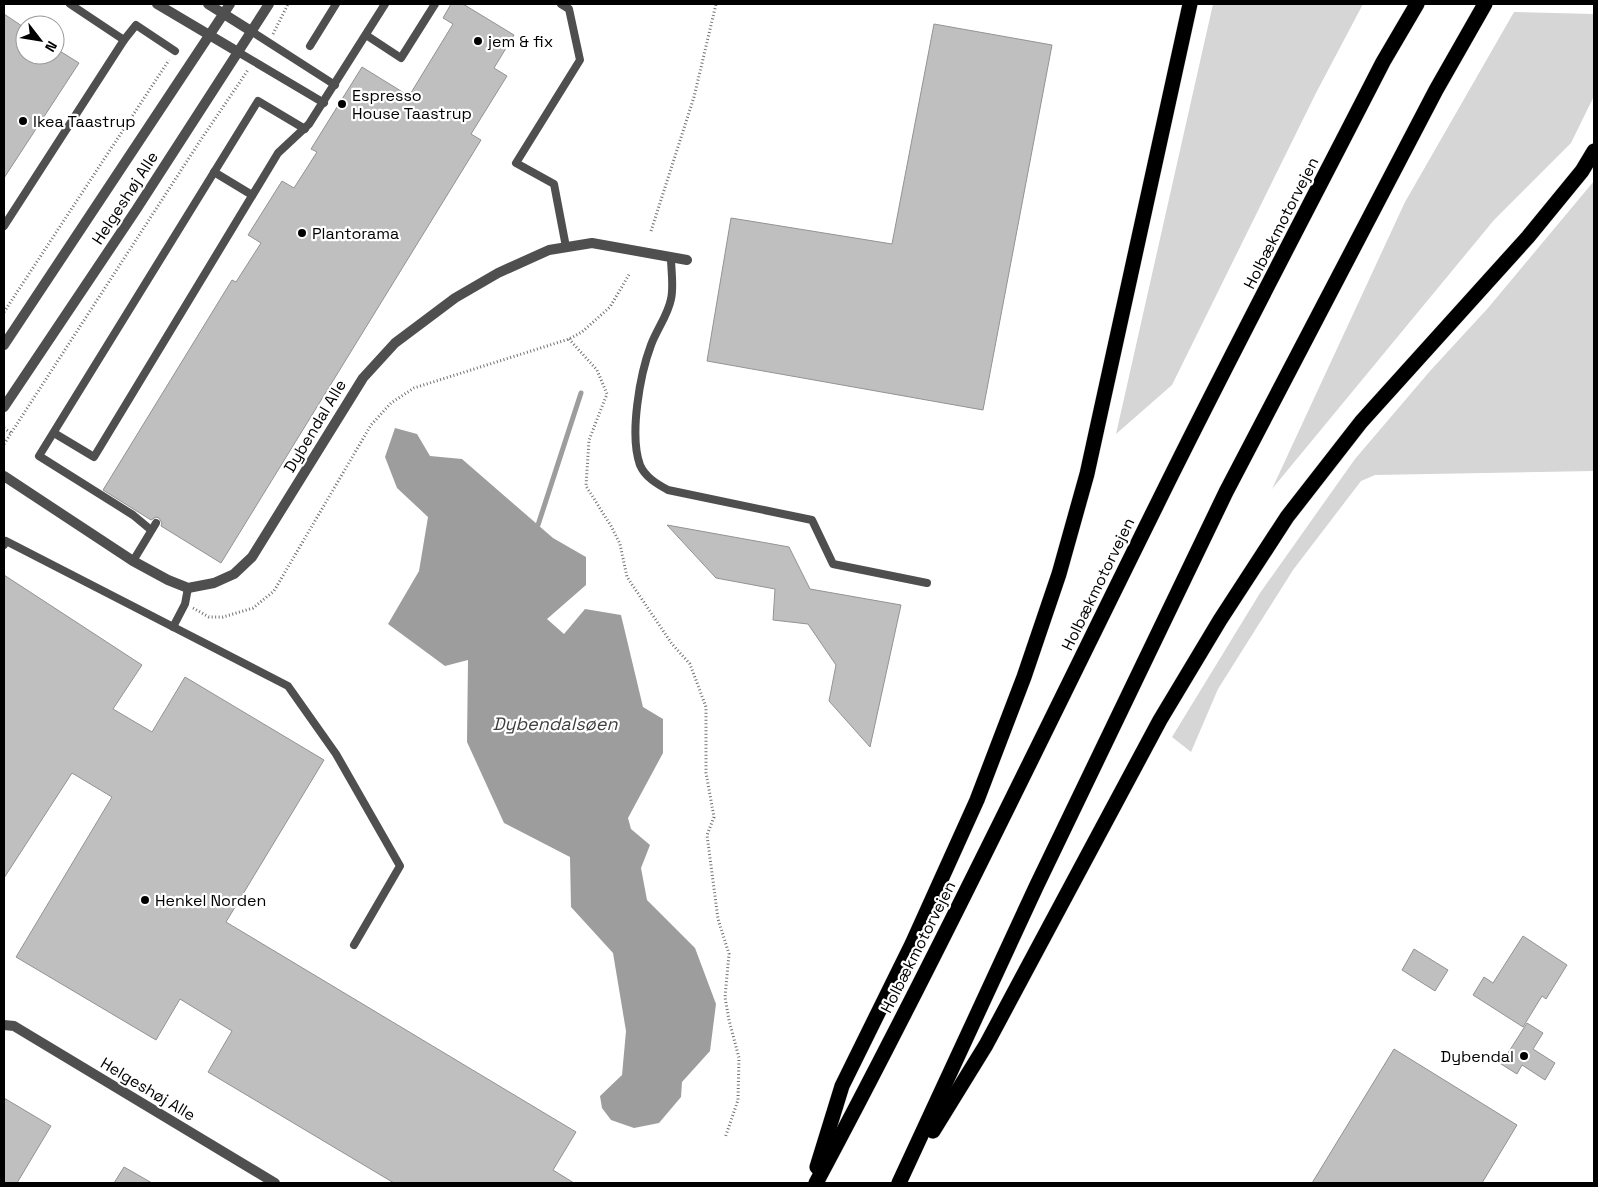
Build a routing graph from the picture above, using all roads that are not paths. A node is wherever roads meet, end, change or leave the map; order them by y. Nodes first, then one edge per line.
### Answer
1 (70, 4) edge
2 (157, 4) edge
3 (208, 4) edge
4 (230, 4) edge
5 (270, 4) edge
6 (336, 4) edge
7 (385, 4) edge
8 (435, 4) edge
9 (561, 4) edge
10 (1190, 4) edge
11 (1417, 4) edge
12 (1485, 4) edge
13 (223, 14) junction
14 (251, 31) junction
15 (209, 35) junction
16 (366, 35) junction
17 (124, 40) junction
18 (310, 46) dead end
19 (175, 50) road end
20 (238, 52) junction
21 (335, 85) junction
22 (324, 103) junction
23 (304, 129) junction
24 (1594, 151) edge
25 (214, 172) junction
26 (252, 196) junction
27 (4, 226) edge
28 (566, 247) junction
29 (671, 258) junction
30 (687, 260) dead end
31 (4, 345) edge
32 (4, 407) edge
33 (54, 433) junction
34 (4, 476) edge
35 (156, 523) dead end
36 (151, 530) junction
37 (4, 545) edge
38 (133, 561) junction
39 (927, 583) dead end
40 (188, 588) junction
41 (173, 627) junction
42 (354, 945) dead end
43 (4, 1025) edge
44 (274, 1183) edge
45 (812, 1183) edge
46 (816, 1183) edge
47 (900, 1183) edge

1 - 17 lane
2 - 15 street
3 - 13 street
4 - 13 street, Helgeshøj Alle
5 - 14 street, Helgeshøj Alle
6 - 18 lane
7 - 16 lane
8 - 16 lane
9 - 28 lane
10 - 45 highway
11 - 46 highway, Holbækmotorvejen
12 - 47 highway
13 - 14 street
13 - 15 street, Helgeshøj Alle
14 - 20 street, Helgeshøj Alle
14 - 21 lane
15 - 20 street
15 - 31 street, Helgeshøj Alle
16 - 21 lane
17 - 19 lane
17 - 27 lane
20 - 22 lane
20 - 32 street, Helgeshøj Alle
21 - 22 lane
22 - 23 lane
23 - 25 lane
23 - 26 lane
24 - 47 highway
25 - 26 lane
25 - 33 lane
26 - 33 lane
28 - 29 street, Dybendal Alle
28 - 40 street, Dybendal Alle
29 - 30 street, Dybendal Alle
29 - 39 lane
33 - 36 lane
34 - 38 street
35 - 36 lane
36 - 38 lane
37 - 41 lane
38 - 40 street
40 - 41 lane
41 - 42 lane
43 - 44 street, Helgeshøj Alle

